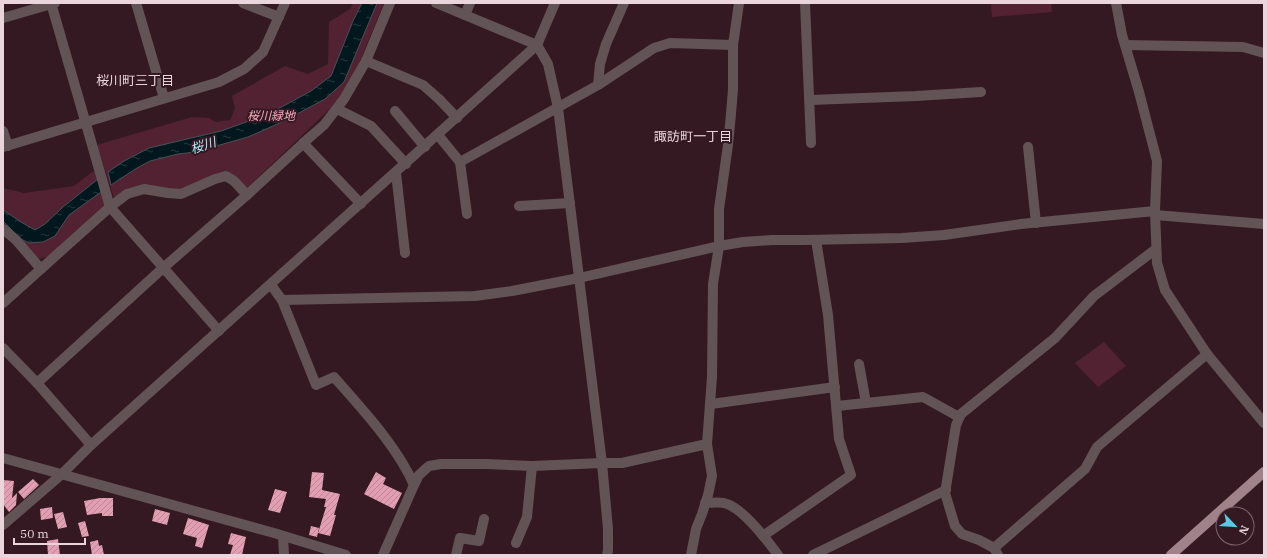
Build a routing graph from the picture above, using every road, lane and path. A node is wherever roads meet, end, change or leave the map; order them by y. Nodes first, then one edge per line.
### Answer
1 (53, 3) edge
2 (136, 3) edge
3 (243, 3) edge
4 (285, 3) edge
5 (390, 3) edge
6 (436, 3) edge
7 (470, 3) edge
8 (555, 3) edge
9 (624, 3) edge
10 (739, 3) edge
11 (805, 3) edge
12 (1116, 3) edge
13 (466, 15) junction
14 (280, 17) junction
15 (3, 18) edge
16 (537, 45) junction
17 (733, 45) junction
18 (1125, 45) junction
19 (1264, 53) edge
20 (366, 60) junction
21 (598, 85) junction
22 (981, 92) dead end
23 (164, 98) junction
24 (810, 100) junction
25 (558, 108) junction
26 (337, 109) junction
27 (395, 111) dead end
28 (457, 118) junction
29 (86, 123) junction
30 (3, 131) edge
31 (438, 135) junction
32 (303, 143) junction
33 (811, 143) dead end
34 (5, 147) edge
35 (424, 147) junction
36 (1028, 147) dead end
37 (460, 162) junction
38 (406, 164) junction
39 (396, 173) junction
40 (247, 195) junction
41 (570, 203) junction
42 (361, 204) junction
43 (520, 206) dead end
44 (110, 207) junction
45 (1155, 213) junction
46 (467, 214) dead end
47 (1036, 223) junction
48 (1264, 224) edge
49 (3, 229) edge
50 (816, 240) junction
51 (719, 246) junction
52 (1156, 249) junction
53 (405, 253) dead end
54 (163, 268) junction
55 (41, 269) junction
56 (579, 278) junction
57 (271, 285) junction
58 (282, 300) junction
59 (3, 303) edge
60 (219, 331) junction
61 (3, 348) edge
62 (1207, 354) junction
63 (860, 364) dead end
64 (37, 383) junction
65 (835, 387) junction
66 (866, 403) junction
67 (711, 404) junction
68 (836, 406) junction
69 (959, 417) junction
70 (1264, 423) edge
71 (707, 444) junction
72 (91, 445) junction
73 (3, 458) edge
74 (602, 463) junction
75 (532, 466) junction
76 (1264, 472) edge
77 (62, 474) junction
78 (414, 485) junction
79 (946, 490) junction
80 (705, 503) junction
81 (484, 519) dead end
82 (3, 525) edge
83 (283, 536) junction
84 (763, 536) junction
85 (516, 543) dead end
86 (996, 552) edge
87 (284, 555) edge
88 (346, 555) edge
89 (383, 555) edge
90 (456, 555) edge
91 (607, 555) edge
92 (691, 555) edge
93 (778, 555) edge
94 (813, 555) edge
95 (1171, 555) edge

1 - 15 street
1 - 29 street
2 - 23 street
3 - 14 street
4 - 14 street
5 - 20 street
6 - 13 street
7 - 13 street
8 - 16 street
9 - 21 street
10 - 17 street
11 - 24 street
12 - 18 street
13 - 16 street
14 - 23 street
16 - 25 street
16 - 28 street
17 - 21 street
17 - 51 street
18 - 19 street
18 - 45 street
20 - 26 street
20 - 28 street
21 - 25 street
22 - 24 street
23 - 29 street
24 - 33 street
25 - 37 street
25 - 41 street
26 - 32 street
26 - 38 street
27 - 35 street
28 - 31 street
29 - 34 street
29 - 44 street
30 - 34 street
31 - 35 street
31 - 37 street
32 - 40 street
32 - 42 street
35 - 38 street
36 - 47 street
37 - 46 street
38 - 39 street
39 - 42 street
39 - 53 street
40 - 44 street
40 - 54 street
41 - 43 street
41 - 56 street
42 - 57 street
44 - 54 street
44 - 55 street
45 - 47 street
45 - 48 street
45 - 52 street
47 - 50 street
49 - 55 street
50 - 51 street
50 - 65 street
51 - 56 street
51 - 67 street
52 - 62 street
52 - 69 street
54 - 60 street
54 - 64 street
55 - 59 street
56 - 58 street
56 - 74 street
57 - 58 street
57 - 60 street
58 - 78 street
60 - 72 street
61 - 64 street
62 - 70 street
62 - 86 street
63 - 66 street
64 - 72 street
65 - 67 street
65 - 68 street
66 - 68 street
66 - 69 street
67 - 71 street
68 - 84 street
69 - 79 street
71 - 74 street
71 - 80 street
72 - 77 street
73 - 77 street
74 - 75 street
74 - 91 street
75 - 78 street
75 - 85 street
76 - 95 main road
77 - 82 street
77 - 83 street
78 - 89 street
79 - 86 street
79 - 94 street
80 - 84 street
80 - 92 street
81 - 90 street
83 - 87 street
83 - 88 street
84 - 93 street

